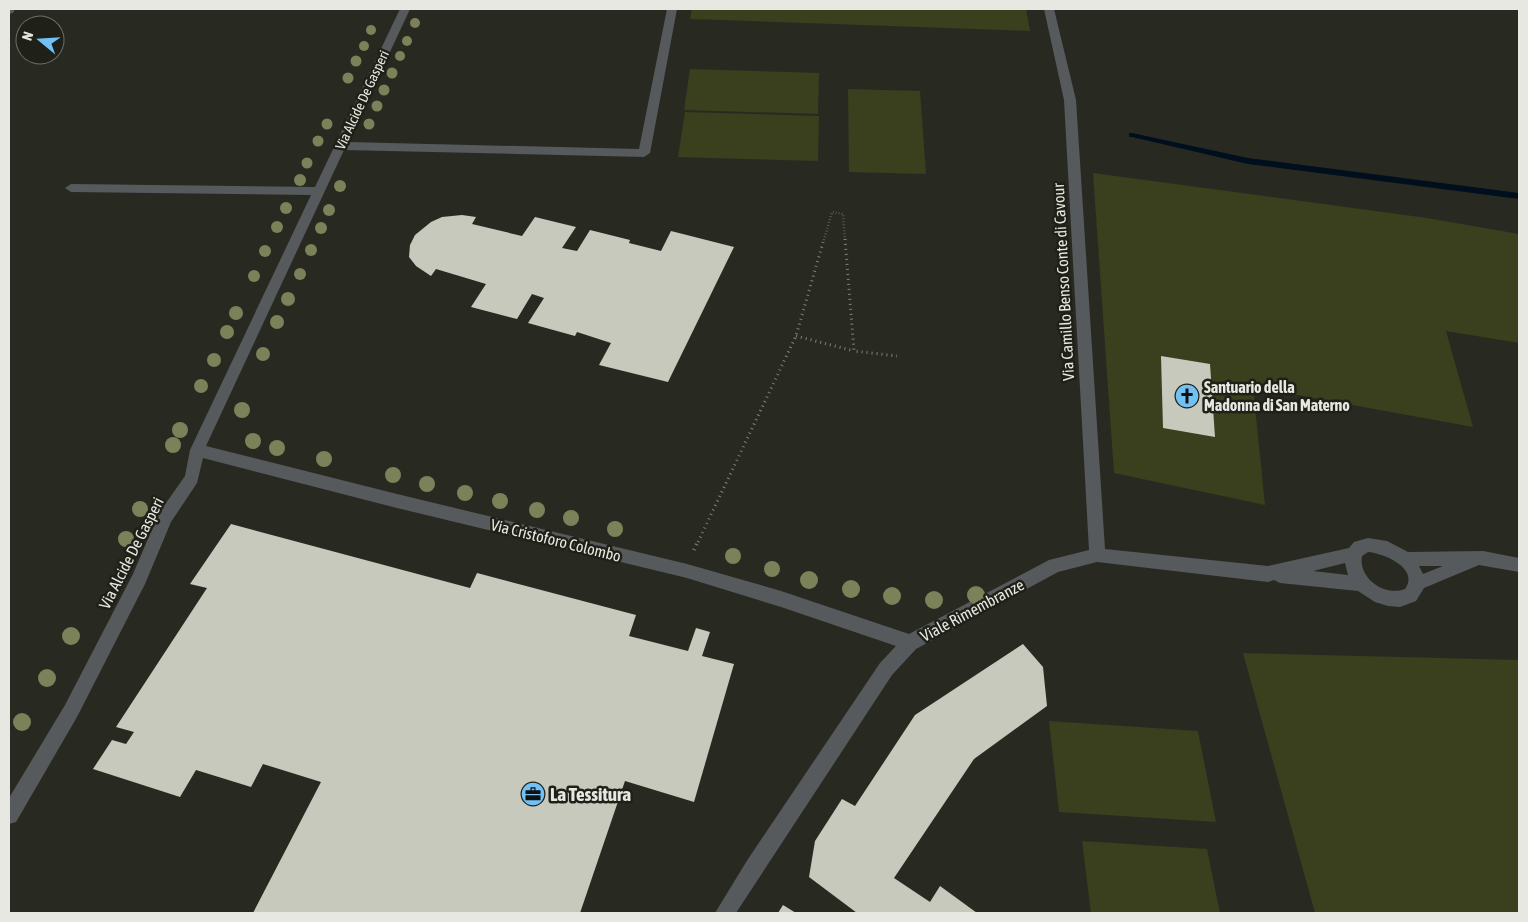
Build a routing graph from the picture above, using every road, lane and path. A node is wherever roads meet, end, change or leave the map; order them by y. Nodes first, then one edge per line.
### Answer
1 (405, 9) edge
2 (672, 9) edge
3 (1050, 9) edge
4 (340, 146) junction
5 (71, 188) dead end
6 (320, 191) junction
7 (796, 336) junction
8 (854, 351) junction
9 (897, 356) dead end
10 (198, 450) junction
11 (696, 545) dead end
12 (1354, 554) junction
13 (1097, 555) junction
14 (1483, 558) junction
15 (1406, 559) junction
16 (1519, 564) edge
17 (1268, 574) junction
18 (1418, 583) junction
19 (1363, 584) junction
20 (910, 643) junction
21 (9, 815) edge
22 (725, 913) edge

1 - 4 street, Via Alcide De Gasperi
2 - 4 street
3 - 13 street, Via Camillo Benso Conte di Cavour
4 - 6 street, Via Alcide De Gasperi
5 - 6 street
6 - 10 street, Via Alcide De Gasperi
7 - 8 path
7 - 8 path
7 - 11 path
8 - 9 path
10 - 20 street, Via Cristoforo Colombo
10 - 21 street, Via Alcide De Gasperi
12 - 15 street
12 - 17 street, Viale Rimembranze
12 - 19 street
13 - 17 street, Viale Rimembranze
13 - 20 street, Viale Rimembranze
14 - 15 street
14 - 16 street
14 - 18 street
15 - 18 street
17 - 19 street
18 - 19 street
20 - 22 street, Viale Rimembranze

